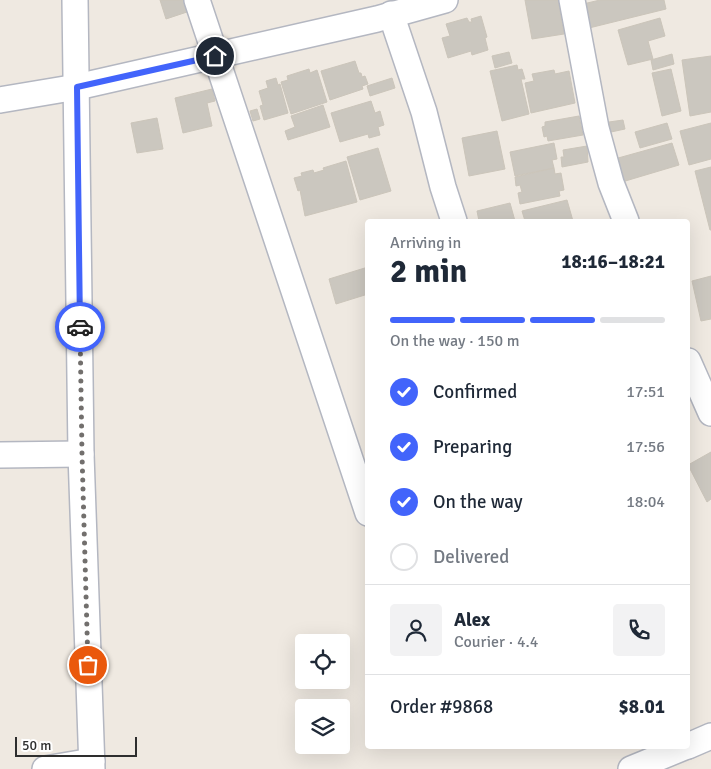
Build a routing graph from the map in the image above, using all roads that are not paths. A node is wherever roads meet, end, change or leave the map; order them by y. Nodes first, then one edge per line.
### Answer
1 (76, 0) edge
2 (197, 0) edge
3 (445, 0) edge
4 (572, 0) edge
5 (379, 11) edge
6 (215, 56) junction
7 (77, 87) junction
8 (0, 100) edge
9 (453, 219) edge
10 (625, 219) edge
11 (690, 366) edge
12 (711, 413) edge
13 (82, 454) junction
14 (0, 455) edge
15 (365, 504) edge
16 (711, 736) edge
17 (690, 745) edge
18 (672, 753) edge
19 (92, 765) edge
20 (44, 769) edge
21 (631, 769) edge

1 - 7 street
2 - 6 street
3 - 5 street
4 - 10 street
5 - 6 street
5 - 9 street
6 - 7 street
6 - 15 street
7 - 8 street
7 - 13 street
11 - 12 street
13 - 14 street
13 - 19 street
16 - 17 street
18 - 21 street
19 - 20 street

